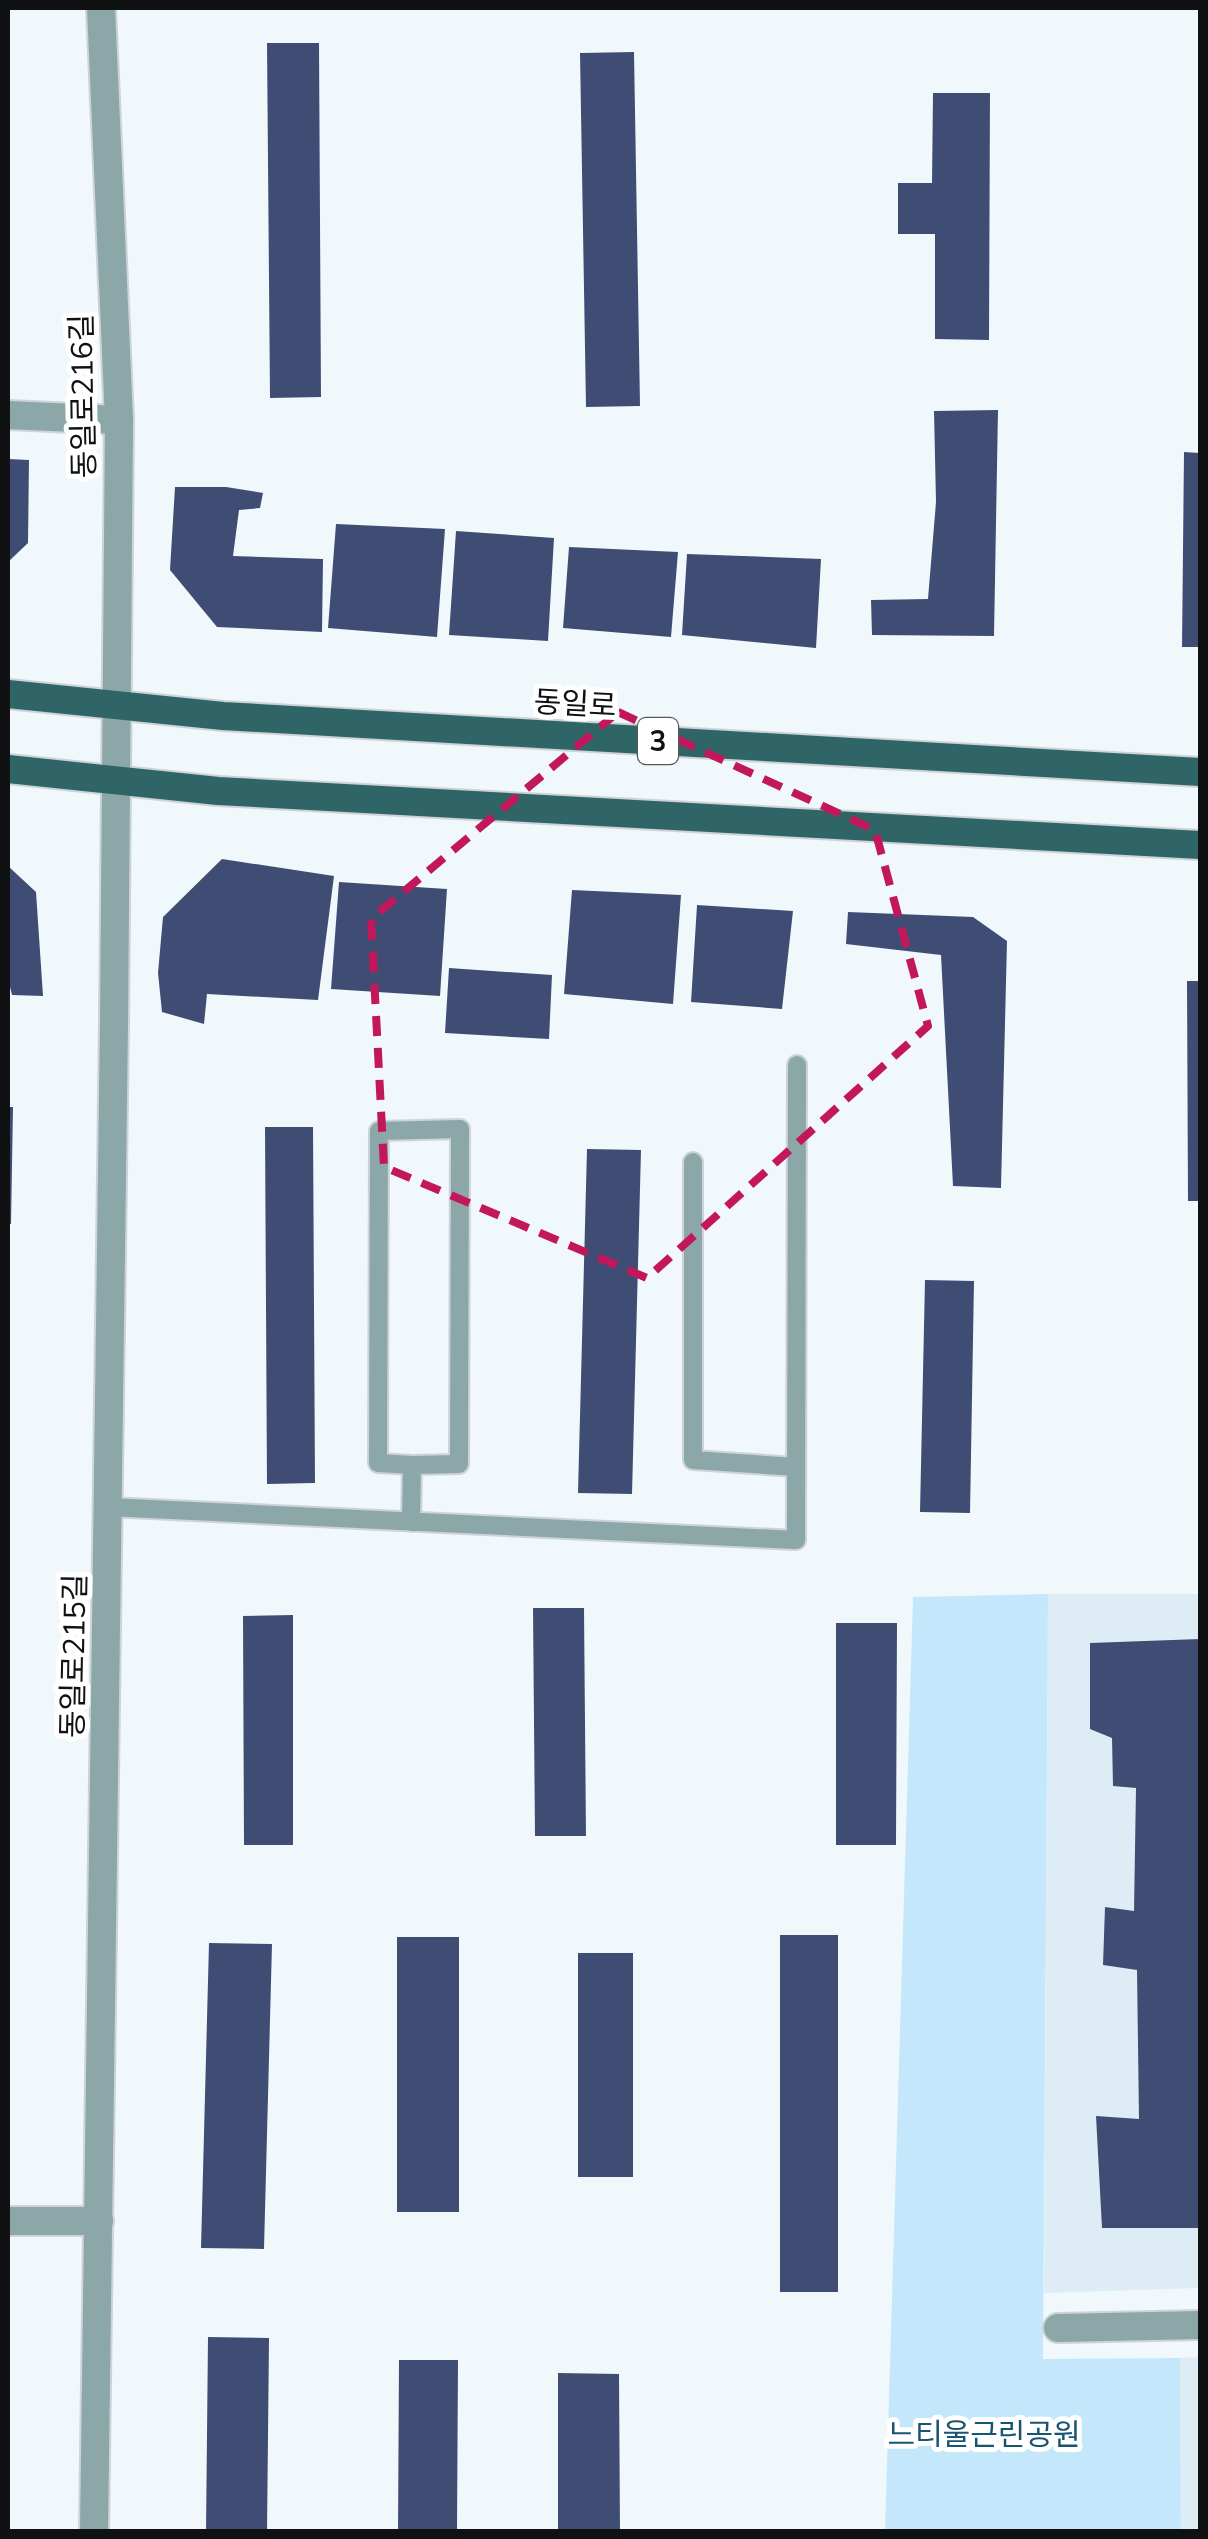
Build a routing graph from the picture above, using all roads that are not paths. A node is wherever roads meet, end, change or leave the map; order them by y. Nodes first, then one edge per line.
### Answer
1 (102, 8) edge
2 (8, 415) edge
3 (118, 420) junction
4 (8, 694) edge
5 (116, 706) junction
6 (8, 769) edge
7 (1200, 772) edge
8 (117, 782) junction
9 (1200, 845) edge
10 (796, 1065) dead end
11 (693, 1162) dead end
12 (412, 1465) junction
13 (796, 1467) junction
14 (108, 1507) junction
15 (411, 1522) junction
16 (100, 2221) junction
17 (8, 2222) edge
18 (1200, 2325) edge
19 (1058, 2328) dead end
20 (94, 2532) edge

1 - 3 street, 동일로216길
2 - 3 street
3 - 5 street, 동일로216길
4 - 5 main road, 동일로 / 3
5 - 7 main road, 동일로 / 3
5 - 8 street, 동일로216길
6 - 8 main road
8 - 9 main road
8 - 14 street, 동일로215길
10 - 13 lane
11 - 13 lane
12 - 12 lane
12 - 15 lane
13 - 15 lane
14 - 15 lane
14 - 16 street, 동일로215길
16 - 17 street
16 - 20 street, 동일로215길
18 - 19 street

